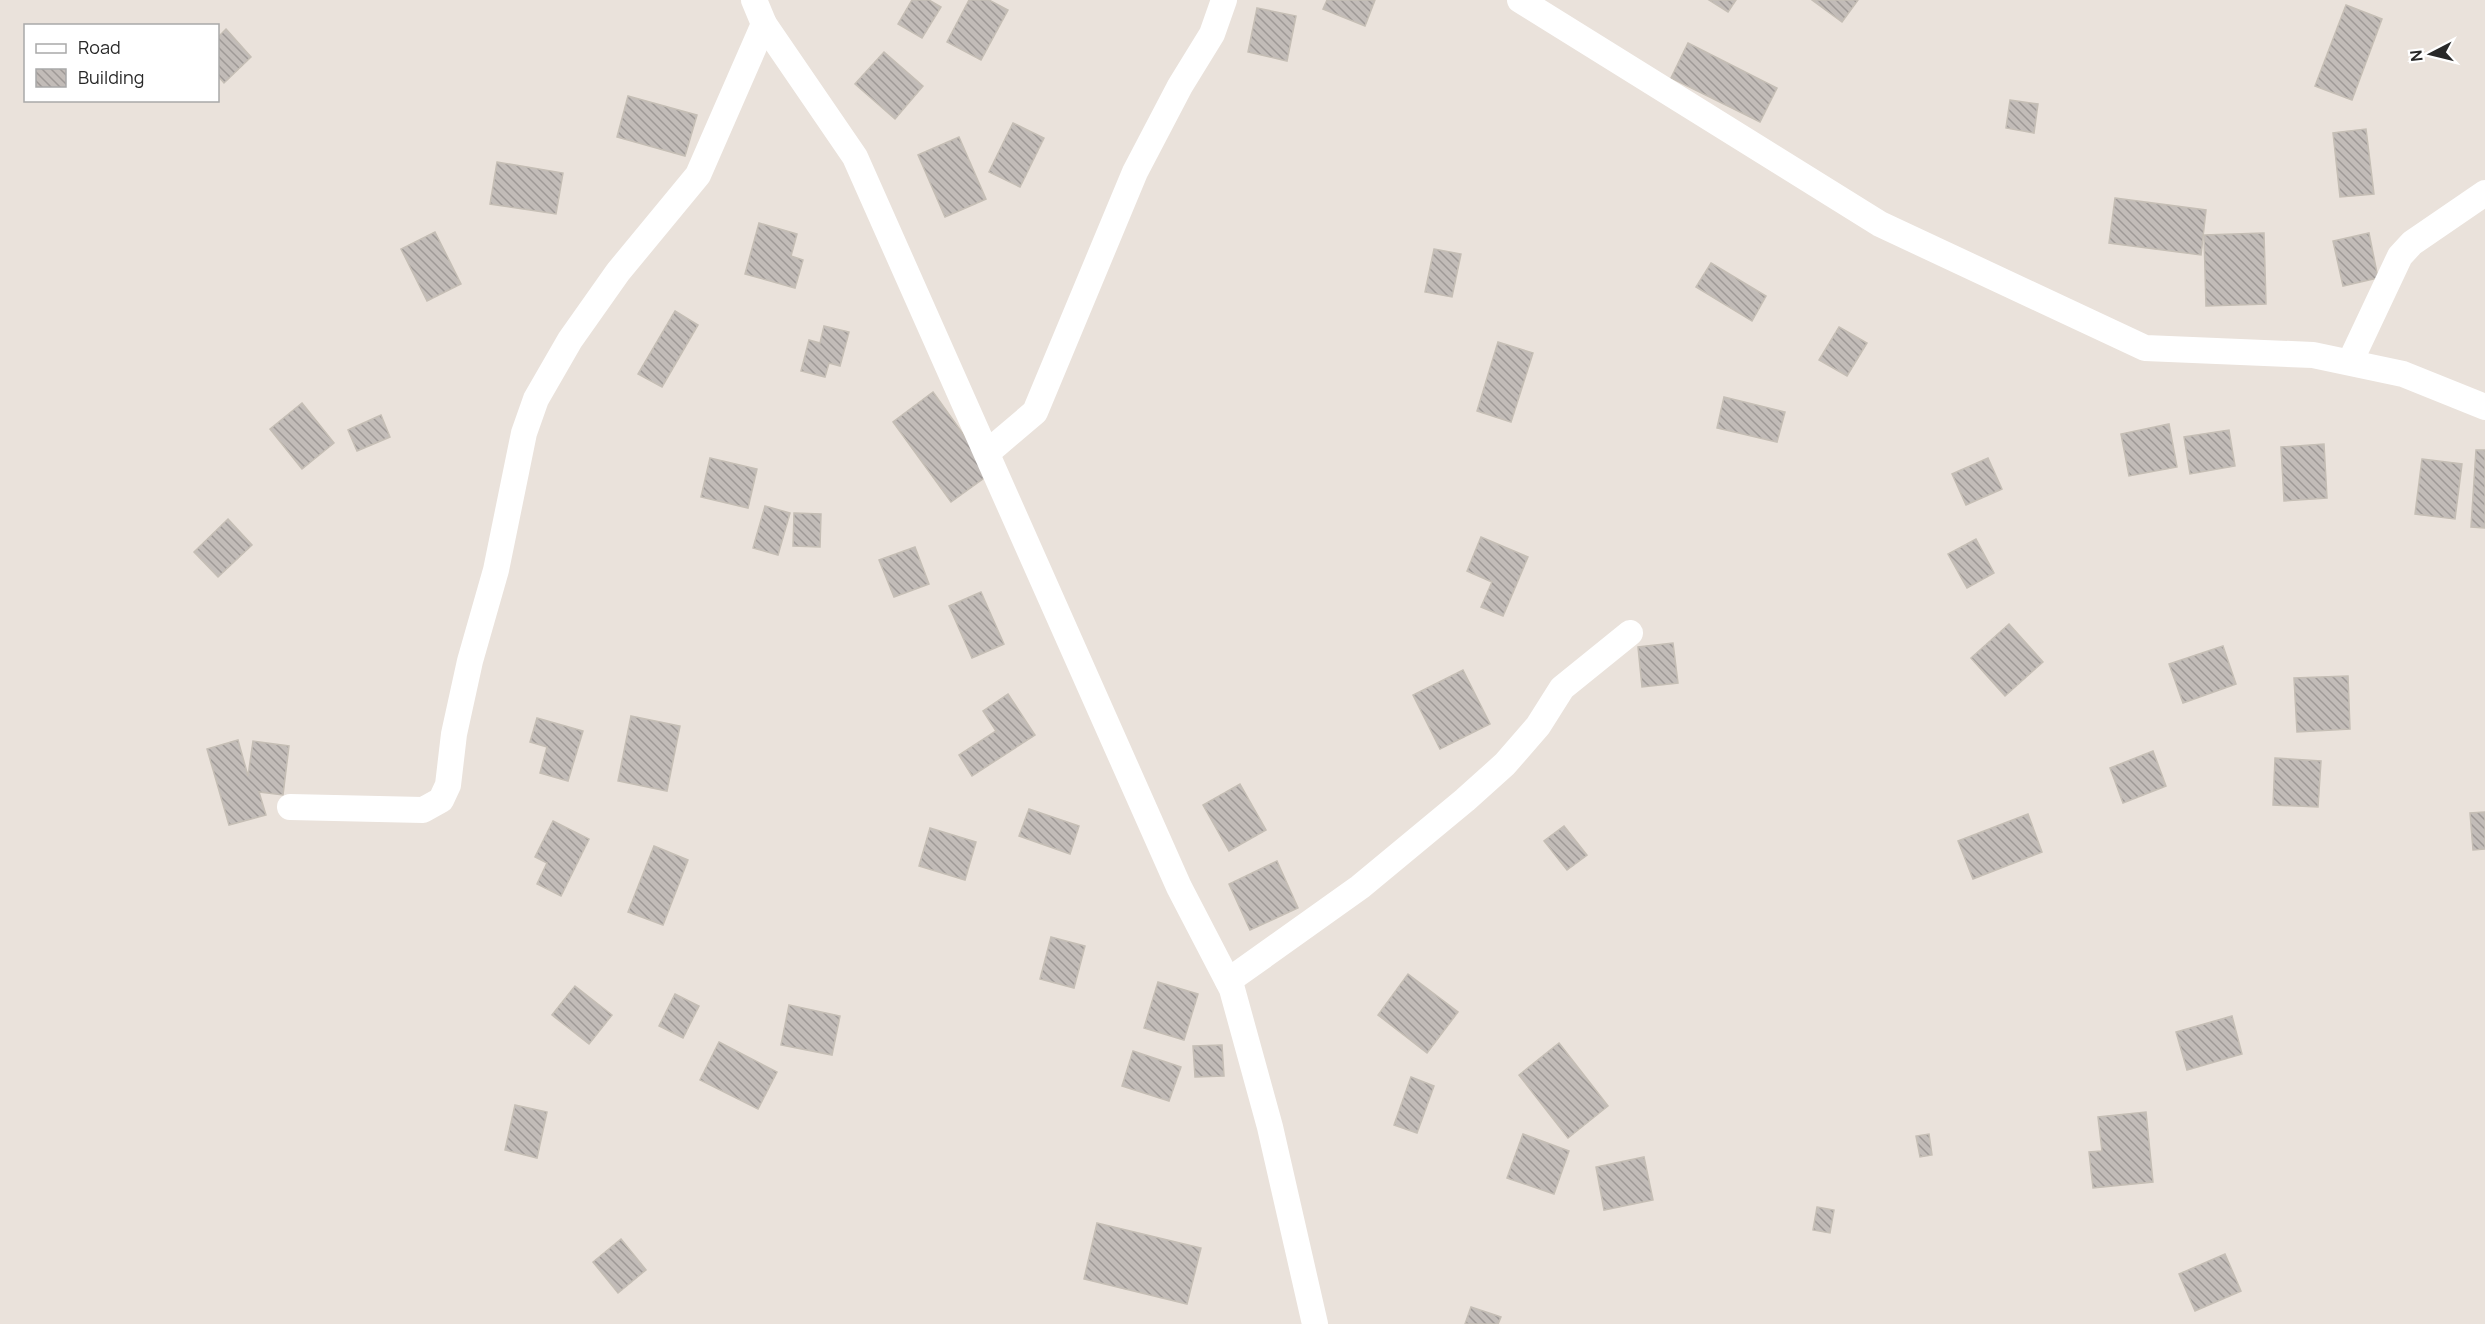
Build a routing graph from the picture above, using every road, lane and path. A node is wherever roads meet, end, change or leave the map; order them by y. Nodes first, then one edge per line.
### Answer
1 (754, 0) edge
2 (1224, 0) edge
3 (1521, 0) edge
4 (764, 24) junction
5 (2485, 193) edge
6 (2350, 362) junction
7 (2485, 407) edge
8 (987, 452) junction
9 (1630, 633) dead end
10 (290, 807) dead end
11 (1228, 981) junction
12 (1315, 1324) edge

1 - 4 street
2 - 8 street
3 - 6 street
4 - 8 street
4 - 10 street
5 - 6 street
6 - 7 street
8 - 11 street
9 - 11 street
11 - 12 street

